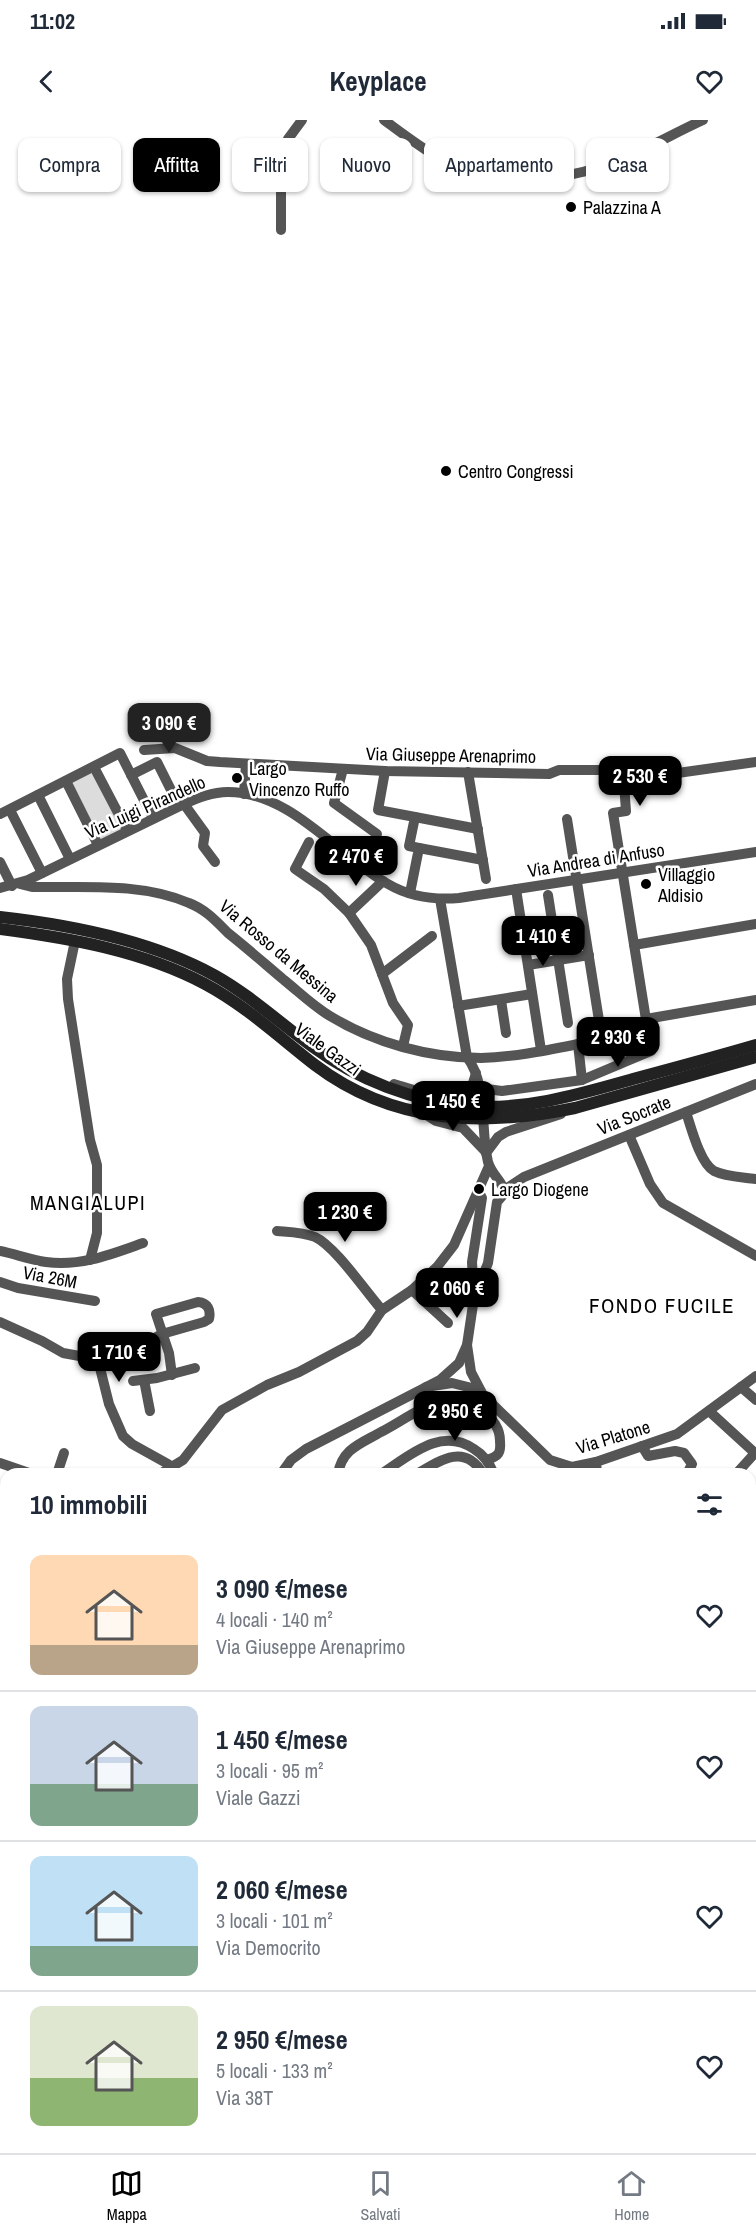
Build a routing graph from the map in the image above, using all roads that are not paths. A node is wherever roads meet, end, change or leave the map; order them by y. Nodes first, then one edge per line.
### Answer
1 (302, 120) edge
2 (384, 120) edge
3 (703, 120) edge
4 (281, 230) dead end
5 (144, 750) dead end
6 (756, 762) edge
7 (246, 764) junction
8 (94, 767) junction
9 (343, 769) junction
10 (623, 770) junction
11 (385, 771) junction
12 (468, 772) junction
13 (131, 775) junction
14 (66, 781) junction
15 (244, 794) junction
16 (38, 795) junction
17 (182, 805) junction
18 (5, 812) edge
19 (415, 817) junction
20 (153, 818) junction
21 (567, 819) dead end
22 (478, 829) junction
23 (127, 830) junction
24 (377, 834) dead end
25 (309, 842) dead end
26 (98, 845) junction
27 (419, 848) junction
28 (756, 852) edge
29 (70, 859) junction
30 (483, 860) junction
31 (0, 862) edge
32 (215, 862) dead end
33 (42, 873) junction
34 (622, 873) junction
35 (486, 879) dead end
36 (577, 880) junction
37 (383, 881) junction
38 (16, 885) junction
39 (0, 888) edge
40 (516, 889) junction
41 (410, 893) junction
42 (548, 895) dead end
43 (440, 899) junction
44 (349, 914) junction
45 (0, 917) edge
46 (756, 924) edge
47 (0, 929) edge
48 (432, 936) dead end
49 (75, 941) junction
50 (634, 945) junction
51 (589, 955) junction
52 (558, 960) junction
53 (528, 965) junction
54 (382, 974) junction
55 (532, 994) junction
56 (501, 1000) junction
57 (756, 1000) edge
58 (458, 1006) junction
59 (646, 1019) junction
60 (568, 1023) dead end
61 (506, 1033) dead end
62 (578, 1044) junction
63 (756, 1045) edge
64 (311, 1046) junction
65 (404, 1046) junction
66 (541, 1050) junction
67 (467, 1057) junction
68 (756, 1057) edge
69 (476, 1073) junction
70 (582, 1080) junction
71 (756, 1084) edge
72 (479, 1088) junction
73 (512, 1106) junction
74 (575, 1108) junction
75 (686, 1112) junction
76 (482, 1113) junction
77 (425, 1114) junction
78 (629, 1135) junction
79 (486, 1153) junction
80 (489, 1166) junction
81 (756, 1179) edge
82 (499, 1184) junction
83 (479, 1194) junction
84 (497, 1202) junction
85 (277, 1231) dead end
86 (143, 1243) dead end
87 (0, 1251) edge
88 (756, 1256) edge
89 (90, 1260) junction
90 (0, 1282) edge
91 (412, 1290) junction
92 (474, 1298) junction
93 (96, 1301) dead end
94 (382, 1310) junction
95 (0, 1322) edge
96 (448, 1323) dead end
97 (162, 1334) junction
98 (467, 1345) junction
99 (98, 1356) junction
100 (195, 1368) dead end
101 (172, 1375) junction
102 (756, 1376) edge
103 (426, 1387) junction
104 (741, 1387) junction
105 (486, 1398) junction
106 (756, 1400) edge
107 (150, 1411) dead end
108 (709, 1411) junction
109 (642, 1446) junction
110 (64, 1453) dead end
111 (755, 1453) edge
112 (487, 1460) junction
113 (596, 1462) junction
114 (0, 1463) edge
115 (15, 1468) edge
116 (59, 1468) edge
117 (170, 1468) edge
118 (177, 1468) edge
119 (285, 1468) edge
120 (339, 1468) edge
121 (390, 1468) edge
122 (427, 1468) edge
123 (478, 1468) edge
124 (491, 1468) edge
125 (563, 1468) edge
126 (574, 1468) edge
127 (596, 1468) edge
128 (690, 1468) edge
129 (741, 1468) edge

1 - 4 street
2 - 3 street
5 - 7 street, Via Giuseppe Arenaprimo
6 - 10 street, Via Giuseppe Arenaprimo
7 - 9 street, Via Giuseppe Arenaprimo
7 - 15 street
8 - 13 street
8 - 14 street
8 - 23 street
9 - 11 street, Via Giuseppe Arenaprimo
9 - 24 street
10 - 12 street, Via Giuseppe Arenaprimo
10 - 34 street
11 - 12 street, Via Giuseppe Arenaprimo
11 - 19 street
12 - 22 street
13 - 17 street
13 - 20 street
14 - 16 street
14 - 26 street
15 - 17 street, Via Luigi Pirandello
15 - 37 street, Via Luigi Pirandello
16 - 18 street
16 - 29 street
17 - 20 street, Via Luigi Pirandello
17 - 32 street
18 - 33 street
19 - 22 street
19 - 27 street
20 - 23 street, Via Luigi Pirandello
21 - 36 street
22 - 30 street
23 - 26 street, Via Luigi Pirandello
25 - 44 street
26 - 29 street, Via Luigi Pirandello
27 - 30 street
27 - 41 street
28 - 34 street, Via Andrea di Anfuso
29 - 33 street, Via Luigi Pirandello
30 - 35 street
31 - 38 street
33 - 38 street, Via Luigi Pirandello
34 - 36 street, Via Andrea di Anfuso
34 - 50 street
36 - 40 street, Via Andrea di Anfuso
36 - 51 street
37 - 41 street, Via Luigi Pirandello
37 - 44 street
38 - 39 street, Via Rosso da Messina
38 - 65 street, Via Rosso da Messina
40 - 43 street, Via Andrea di Anfuso
40 - 53 street
41 - 43 street, Via Luigi Pirandello
42 - 52 street
43 - 58 street
44 - 54 street
45 - 64 main road, Viale Gazzi
46 - 50 street
47 - 49 main road, Viale Gazzi
48 - 54 street
49 - 77 main road, Viale Gazzi
49 - 89 street
50 - 59 street
51 - 52 street
51 - 62 street, Via Rosso da Messina
52 - 53 street
52 - 60 street
53 - 55 street
54 - 65 street
55 - 56 street
55 - 66 street
56 - 58 street
56 - 61 street
57 - 59 street
58 - 67 street
59 - 70 street
62 - 66 street, Via Rosso da Messina
62 - 70 street
63 - 73 main road, Viale Gazzi
64 - 69 street
64 - 76 main road, Viale Gazzi
65 - 67 street, Via Rosso da Messina
66 - 67 street, Via Rosso da Messina
67 - 69 street
68 - 74 main road, Viale Gazzi
69 - 72 street
70 - 72 street
71 - 75 street, Via Socrate
72 - 73 street
72 - 76 street
73 - 76 main road, Viale Gazzi
74 - 76 main road, Viale Gazzi
74 - 79 street
75 - 78 street, Via Socrate
75 - 81 street
76 - 77 main road, Viale Gazzi
76 - 79 street
77 - 79 street
78 - 82 street, Via Socrate
78 - 88 street
79 - 80 street
80 - 82 street
80 - 83 street
82 - 83 street, Via Socrate
82 - 84 street
83 - 84 street
83 - 91 street
83 - 92 street
84 - 92 street
85 - 94 street
86 - 89 street
87 - 89 street
90 - 93 street, Via 26M
91 - 94 street
91 - 96 street
92 - 98 street
94 - 118 street
95 - 99 street
97 - 97 street
97 - 99 street
97 - 101 street
98 - 103 street
98 - 105 street, Via Platone
99 - 117 street
100 - 101 street
101 - 107 street
102 - 104 street, Via Platone
103 - 105 street, Via Platone
103 - 119 street
104 - 106 street
104 - 108 street, Via Platone
105 - 125 street, Via Platone
108 - 109 street, Via Platone
108 - 111 street
109 - 113 street, Via Platone
109 - 128 street
110 - 116 street
111 - 129 street
112 - 120 street
112 - 121 street
112 - 124 street
113 - 126 street, Via Platone
113 - 127 street
114 - 115 street
122 - 123 street

